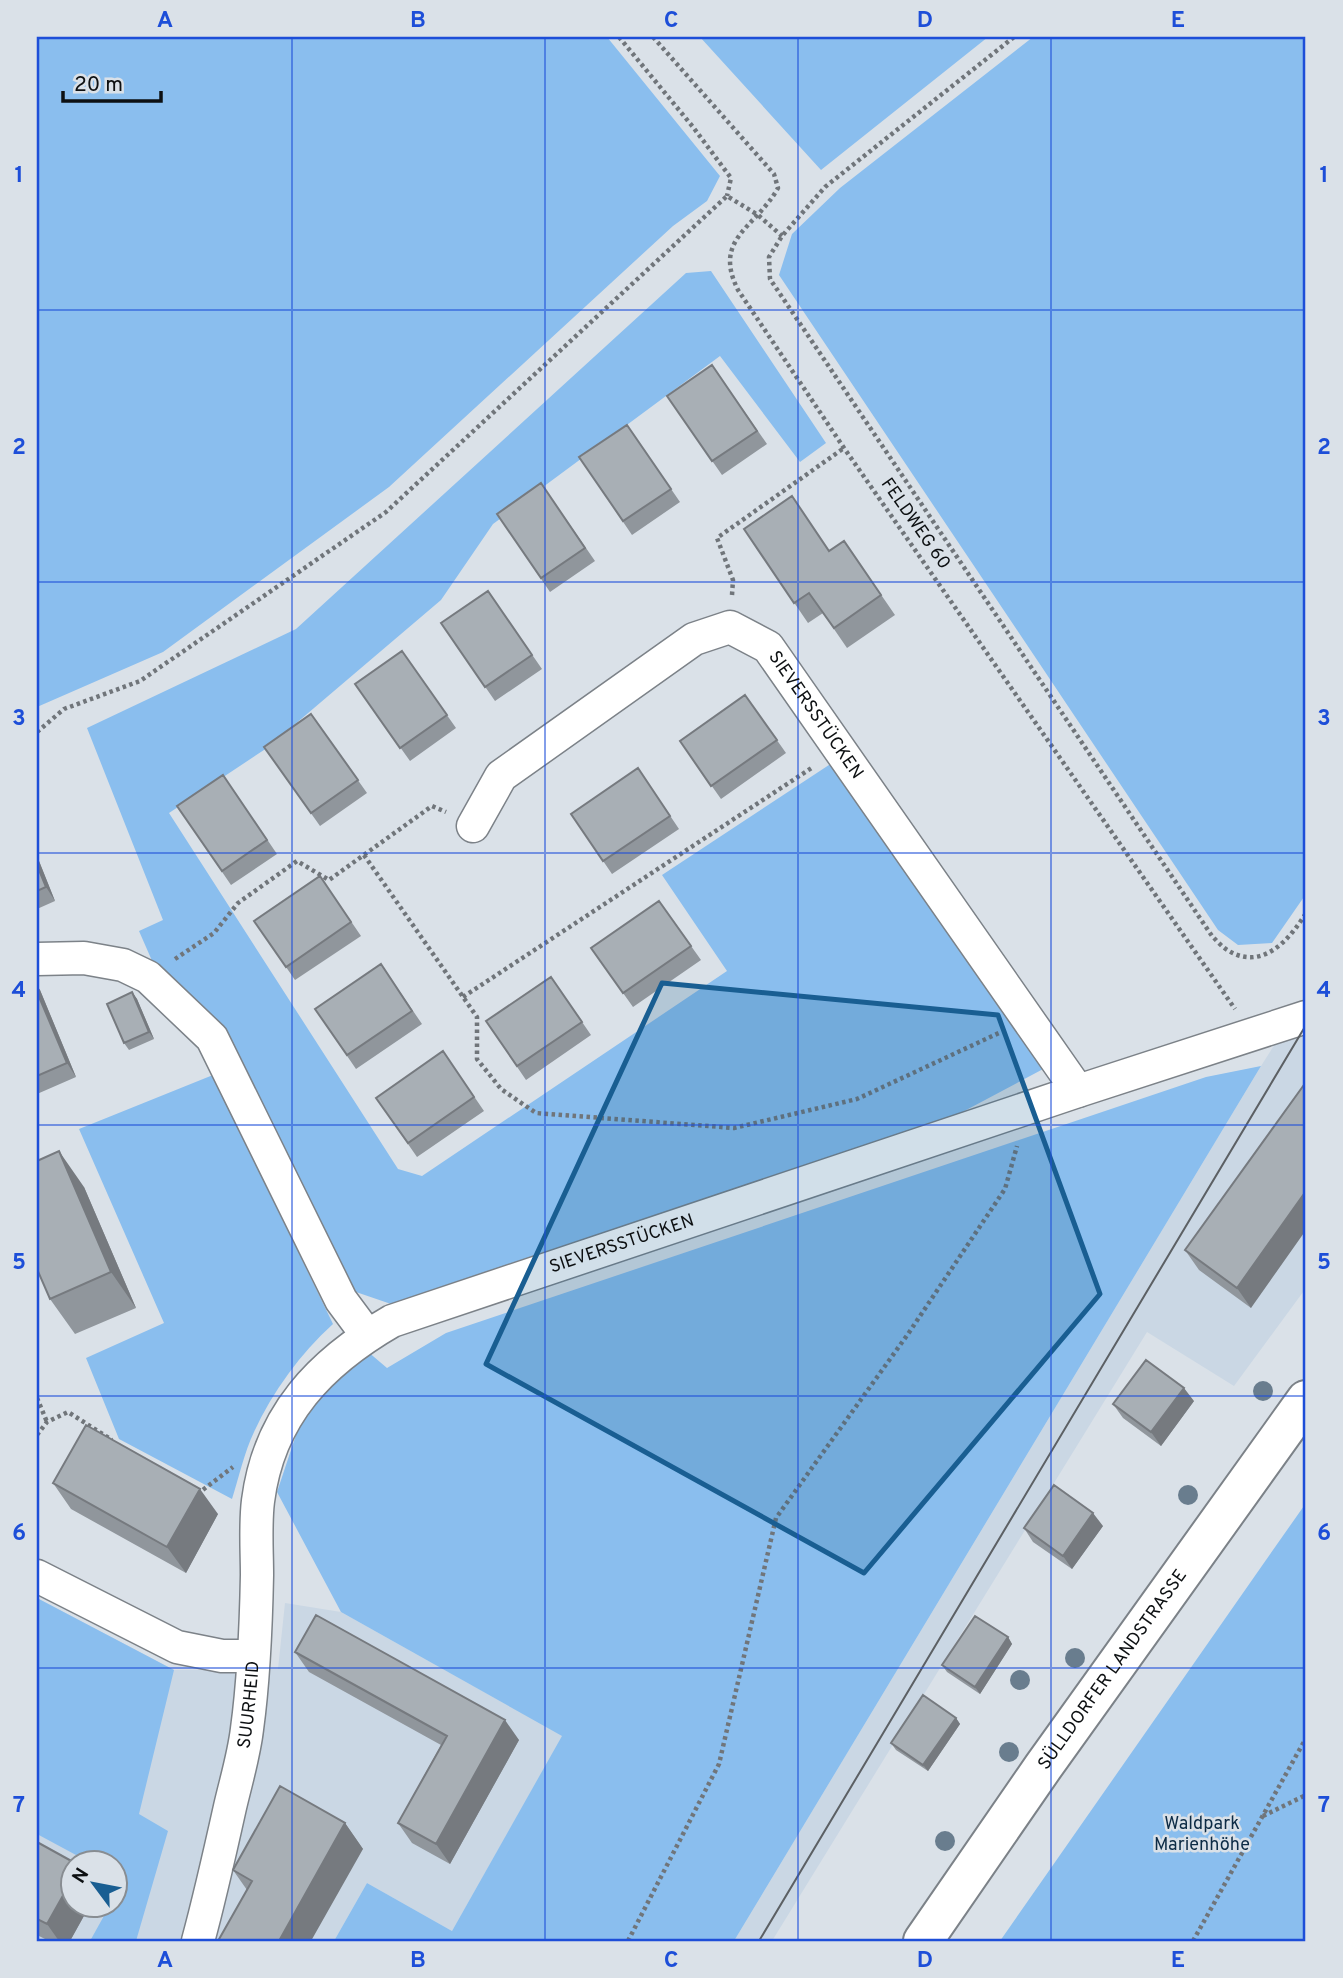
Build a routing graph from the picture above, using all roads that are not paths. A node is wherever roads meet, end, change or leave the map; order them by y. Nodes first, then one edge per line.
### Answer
1 (473, 826) road end
2 (37, 959) edge
3 (1306, 1017) edge
4 (1078, 1091) junction
5 (367, 1335) junction
6 (1306, 1400) edge
7 (37, 1576) edge
8 (253, 1656) junction
9 (198, 1941) edge
10 (923, 1941) edge

1 - 4 street, SIEVERSSTÜCKEN
2 - 5 street
3 - 4 street, SIEVERSSTÜCKEN
4 - 5 street, SIEVERSSTÜCKEN
5 - 8 street, SIEVERSSTÜCKEN
6 - 10 main road, SÜLLDORFER LANDSTRASSE
7 - 8 street, SUURHEID
8 - 9 street, SUURHEID

